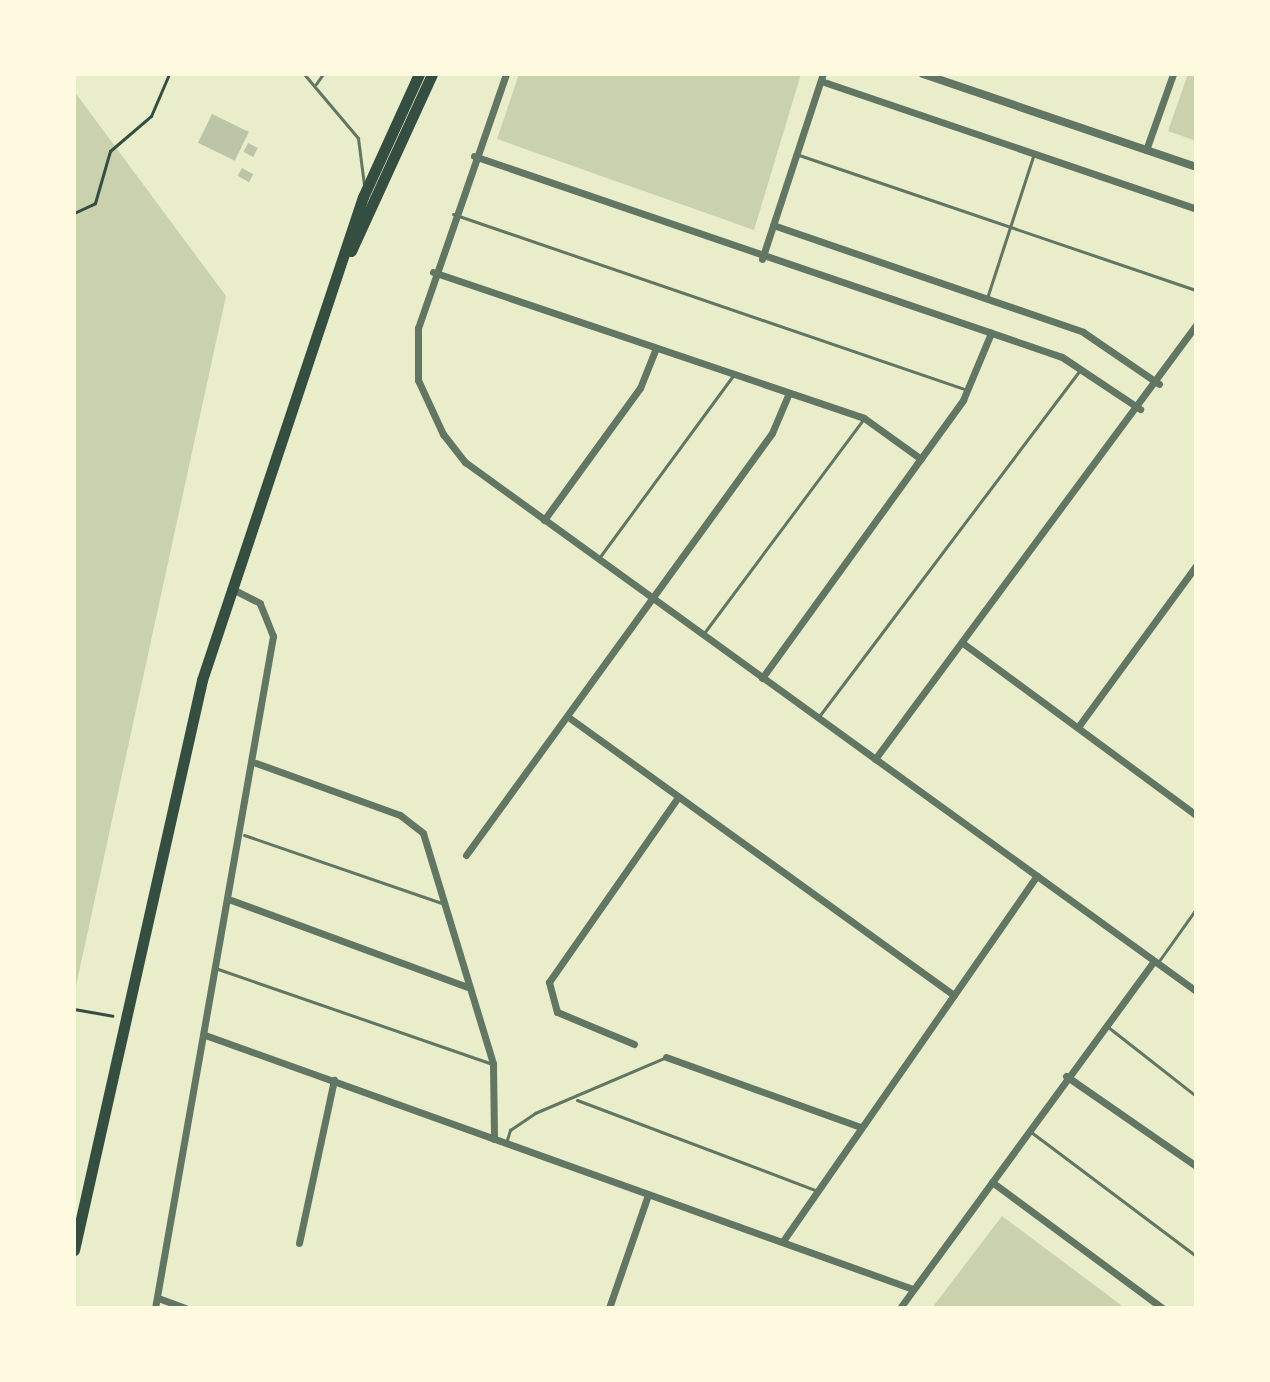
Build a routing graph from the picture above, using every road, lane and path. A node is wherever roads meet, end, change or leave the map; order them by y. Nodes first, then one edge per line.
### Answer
1 (169, 74) edge
2 (304, 74) edge
3 (323, 74) edge
4 (419, 74) edge
5 (432, 74) edge
6 (506, 74) edge
7 (923, 74) edge
8 (1173, 74) edge
9 (822, 78) edge
10 (316, 84) junction
11 (1146, 150) junction
12 (1034, 153) junction
13 (796, 154) junction
14 (474, 156) junction
15 (1196, 167) edge
16 (363, 197) junction
17 (1196, 209) edge
18 (74, 213) edge
19 (453, 214) junction
20 (773, 225) junction
21 (1010, 227) junction
22 (762, 259) junction
23 (433, 272) junction
24 (1196, 290) edge
25 (986, 299) junction
26 (1196, 325) edge
27 (315, 332) junction
28 (991, 333) junction
29 (656, 348) junction
30 (1082, 367) junction
31 (734, 374) junction
32 (1159, 384) junction
33 (969, 391) junction
34 (789, 393) junction
35 (1140, 409) junction
36 (864, 418) junction
37 (921, 459) junction
38 (544, 520) junction
39 (598, 559) junction
40 (1196, 566) edge
41 (231, 588) junction
42 (653, 600) junction
43 (703, 635) junction
44 (964, 644) junction
45 (762, 678) junction
46 (818, 718) junction
47 (571, 719) junction
48 (1078, 727) junction
49 (875, 759) junction
50 (256, 763) junction
51 (678, 797) junction
52 (1196, 802) edge
53 (1193, 813) edge
54 (244, 835) junction
55 (466, 855) dead end
56 (1037, 876) junction
57 (231, 900) junction
58 (448, 905) junction
59 (1196, 909) edge
60 (1156, 962) junction
61 (218, 969) junction
62 (468, 987) junction
63 (1196, 991) edge
64 (954, 995) junction
65 (74, 1009) edge
66 (124, 1016) junction
67 (1105, 1024) junction
68 (205, 1035) junction
69 (634, 1044) dead end
70 (666, 1057) joint
71 (493, 1064) junction
72 (1066, 1076) junction
73 (334, 1080) junction
74 (1196, 1096) edge
75 (577, 1100) junction
76 (860, 1127) junction
77 (1028, 1130) junction
78 (494, 1139) junction
79 (506, 1143) junction
80 (1196, 1166) edge
81 (992, 1182) junction
82 (815, 1190) junction
83 (648, 1195) junction
84 (783, 1241) junction
85 (299, 1243) dead end
86 (74, 1250) edge
87 (1196, 1256) edge
88 (913, 1289) junction
89 (158, 1298) junction
90 (155, 1308) edge
91 (185, 1308) edge
92 (609, 1308) edge
93 (900, 1308) edge
94 (1162, 1308) edge

1 - 18 path
2 - 10 lane
3 - 10 lane
4 - 16 highway
5 - 27 highway
6 - 14 street
7 - 11 street
8 - 11 street
9 - 12 street
9 - 13 street
10 - 16 lane
11 - 15 street
12 - 17 street
12 - 21 lane
13 - 20 street
13 - 21 lane
14 - 19 street
14 - 22 street
16 - 27 highway
19 - 23 street
19 - 33 lane
20 - 22 street
20 - 25 street
21 - 24 lane
21 - 25 lane
22 - 28 street
23 - 29 street
23 - 38 street
25 - 32 street
26 - 32 street
27 - 41 highway
28 - 30 street
28 - 33 street
29 - 31 street
29 - 38 street
30 - 35 street
30 - 46 lane
31 - 34 street
31 - 39 lane
32 - 35 street
33 - 37 street
34 - 36 street
34 - 42 street
35 - 44 street
36 - 37 street
36 - 43 lane
37 - 45 street
38 - 39 street
39 - 42 street
40 - 48 street
41 - 50 street
41 - 66 highway
42 - 43 street
42 - 47 street
43 - 45 street
44 - 48 street
44 - 49 street
45 - 46 street
46 - 49 street
47 - 51 street
47 - 55 street
48 - 53 street
49 - 56 street
50 - 54 street
50 - 58 street
51 - 64 street
51 - 69 street
52 - 53 street
54 - 57 street
54 - 58 lane
56 - 60 street
56 - 64 street
57 - 61 street
57 - 62 street
58 - 62 street
59 - 60 lane
60 - 63 street
60 - 67 street
61 - 68 street
61 - 71 lane
62 - 71 street
64 - 76 street
65 - 66 path
66 - 86 highway
67 - 72 street
67 - 74 lane
68 - 73 street
68 - 89 street
70 - 75 lane
70 - 76 street
71 - 78 street
72 - 77 street
72 - 80 street
73 - 78 street
73 - 85 street
75 - 79 lane
75 - 82 lane
76 - 82 street
77 - 81 street
77 - 87 lane
78 - 79 street
79 - 83 street
81 - 88 street
81 - 94 street
82 - 84 street
83 - 84 street
83 - 92 street
84 - 88 street
88 - 93 street
89 - 90 street
89 - 91 street

